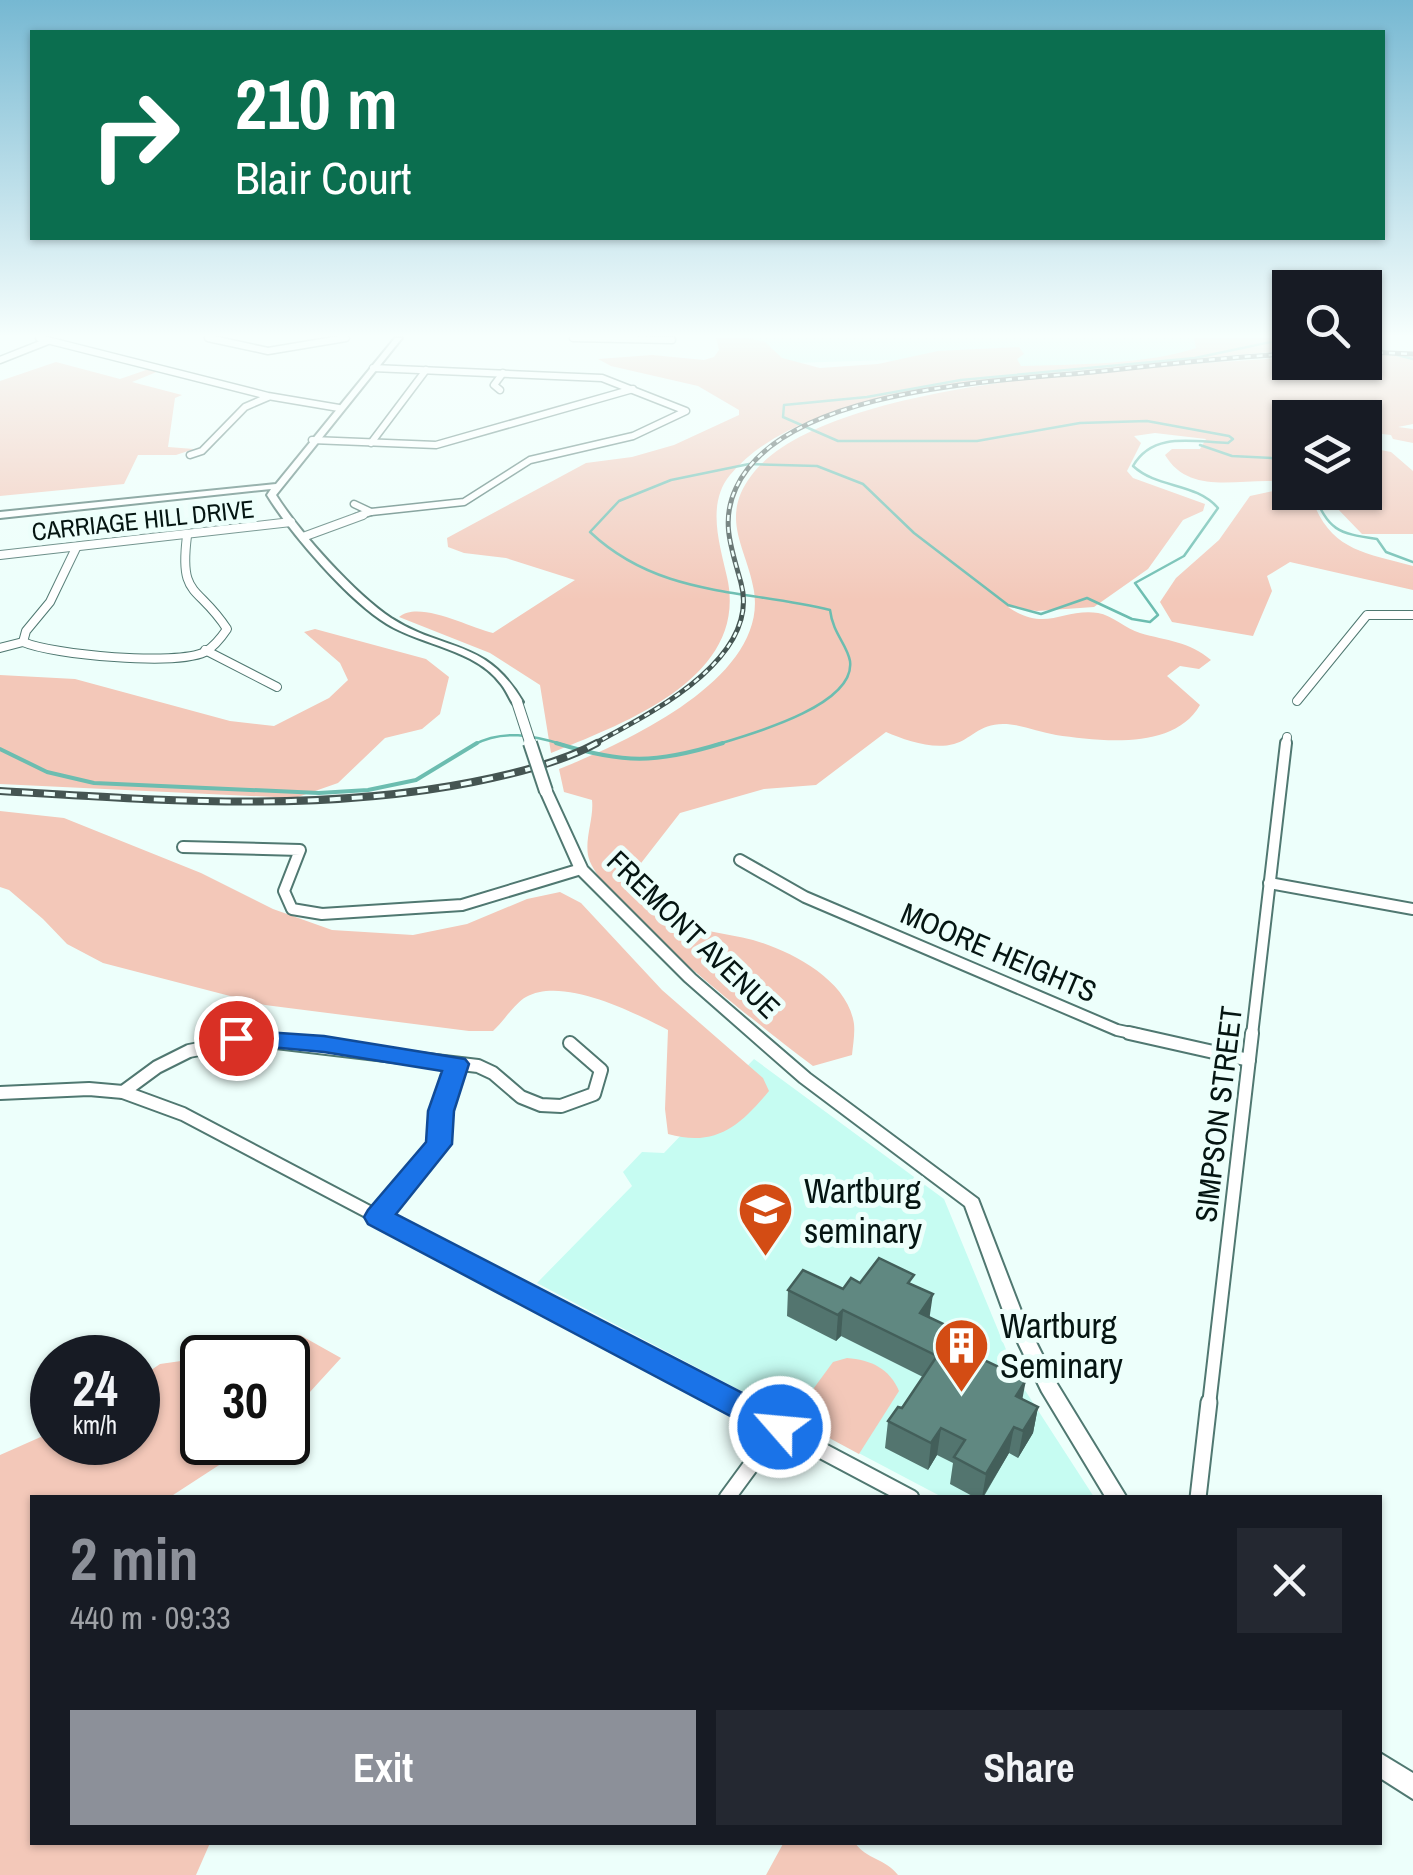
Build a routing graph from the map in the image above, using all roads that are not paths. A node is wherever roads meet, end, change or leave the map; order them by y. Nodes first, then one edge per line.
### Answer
1 (226, 426) edge
2 (324, 426) edge
3 (384, 426) edge
4 (504, 426) edge
5 (659, 426) edge
6 (312, 440) junction
7 (371, 443) junction
8 (190, 455) dead end
9 (275, 486) junction
10 (354, 504) dead end
11 (372, 512) junction
12 (0, 515) edge
13 (290, 522) junction
14 (187, 536) junction
15 (302, 537) junction
16 (76, 548) junction
17 (0, 555) edge
18 (1413, 615) edge
19 (23, 642) junction
20 (0, 648) edge
21 (205, 650) junction
22 (277, 687) dead end
23 (1297, 701) dead end
24 (1287, 737) dead end
25 (183, 847) dead end
26 (740, 860) dead end
27 (581, 869) junction
28 (1269, 884) junction
29 (1413, 909) edge
30 (570, 1043) dead end
31 (1249, 1060) junction
32 (456, 1064) junction
33 (122, 1092) junction
34 (0, 1093) edge
35 (378, 1217) junction
36 (780, 1427) junction
37 (729, 1495) edge
38 (905, 1495) edge
39 (1115, 1495) edge
40 (1198, 1495) edge
41 (1382, 1765) edge
42 (1413, 1787) edge

1 - 8 street
2 - 6 main road
3 - 7 street
4 - 7 street
5 - 11 street
6 - 7 street
6 - 9 main road
9 - 12 main road
9 - 13 main road, FREMONT AVENUE
10 - 11 street
11 - 15 street
13 - 14 street, CARRIAGE HILL DRIVE
13 - 15 main road, FREMONT AVENUE
14 - 16 street, CARRIAGE HILL DRIVE
14 - 21 street
15 - 27 main road, FREMONT AVENUE, bridge
16 - 17 street, CARRIAGE HILL DRIVE
16 - 19 street
18 - 23 street
19 - 20 street
19 - 21 street
21 - 22 street
24 - 28 street, SIMPSON STREET
25 - 27 street
26 - 31 street, MOORE HEIGHTS
27 - 39 main road, FREMONT AVENUE
28 - 29 street
28 - 31 street, SIMPSON STREET
30 - 32 street
31 - 40 street, SIMPSON STREET
32 - 33 street
32 - 35 street
33 - 34 street
33 - 35 street
35 - 36 street
36 - 37 street
36 - 38 street
41 - 42 main road

